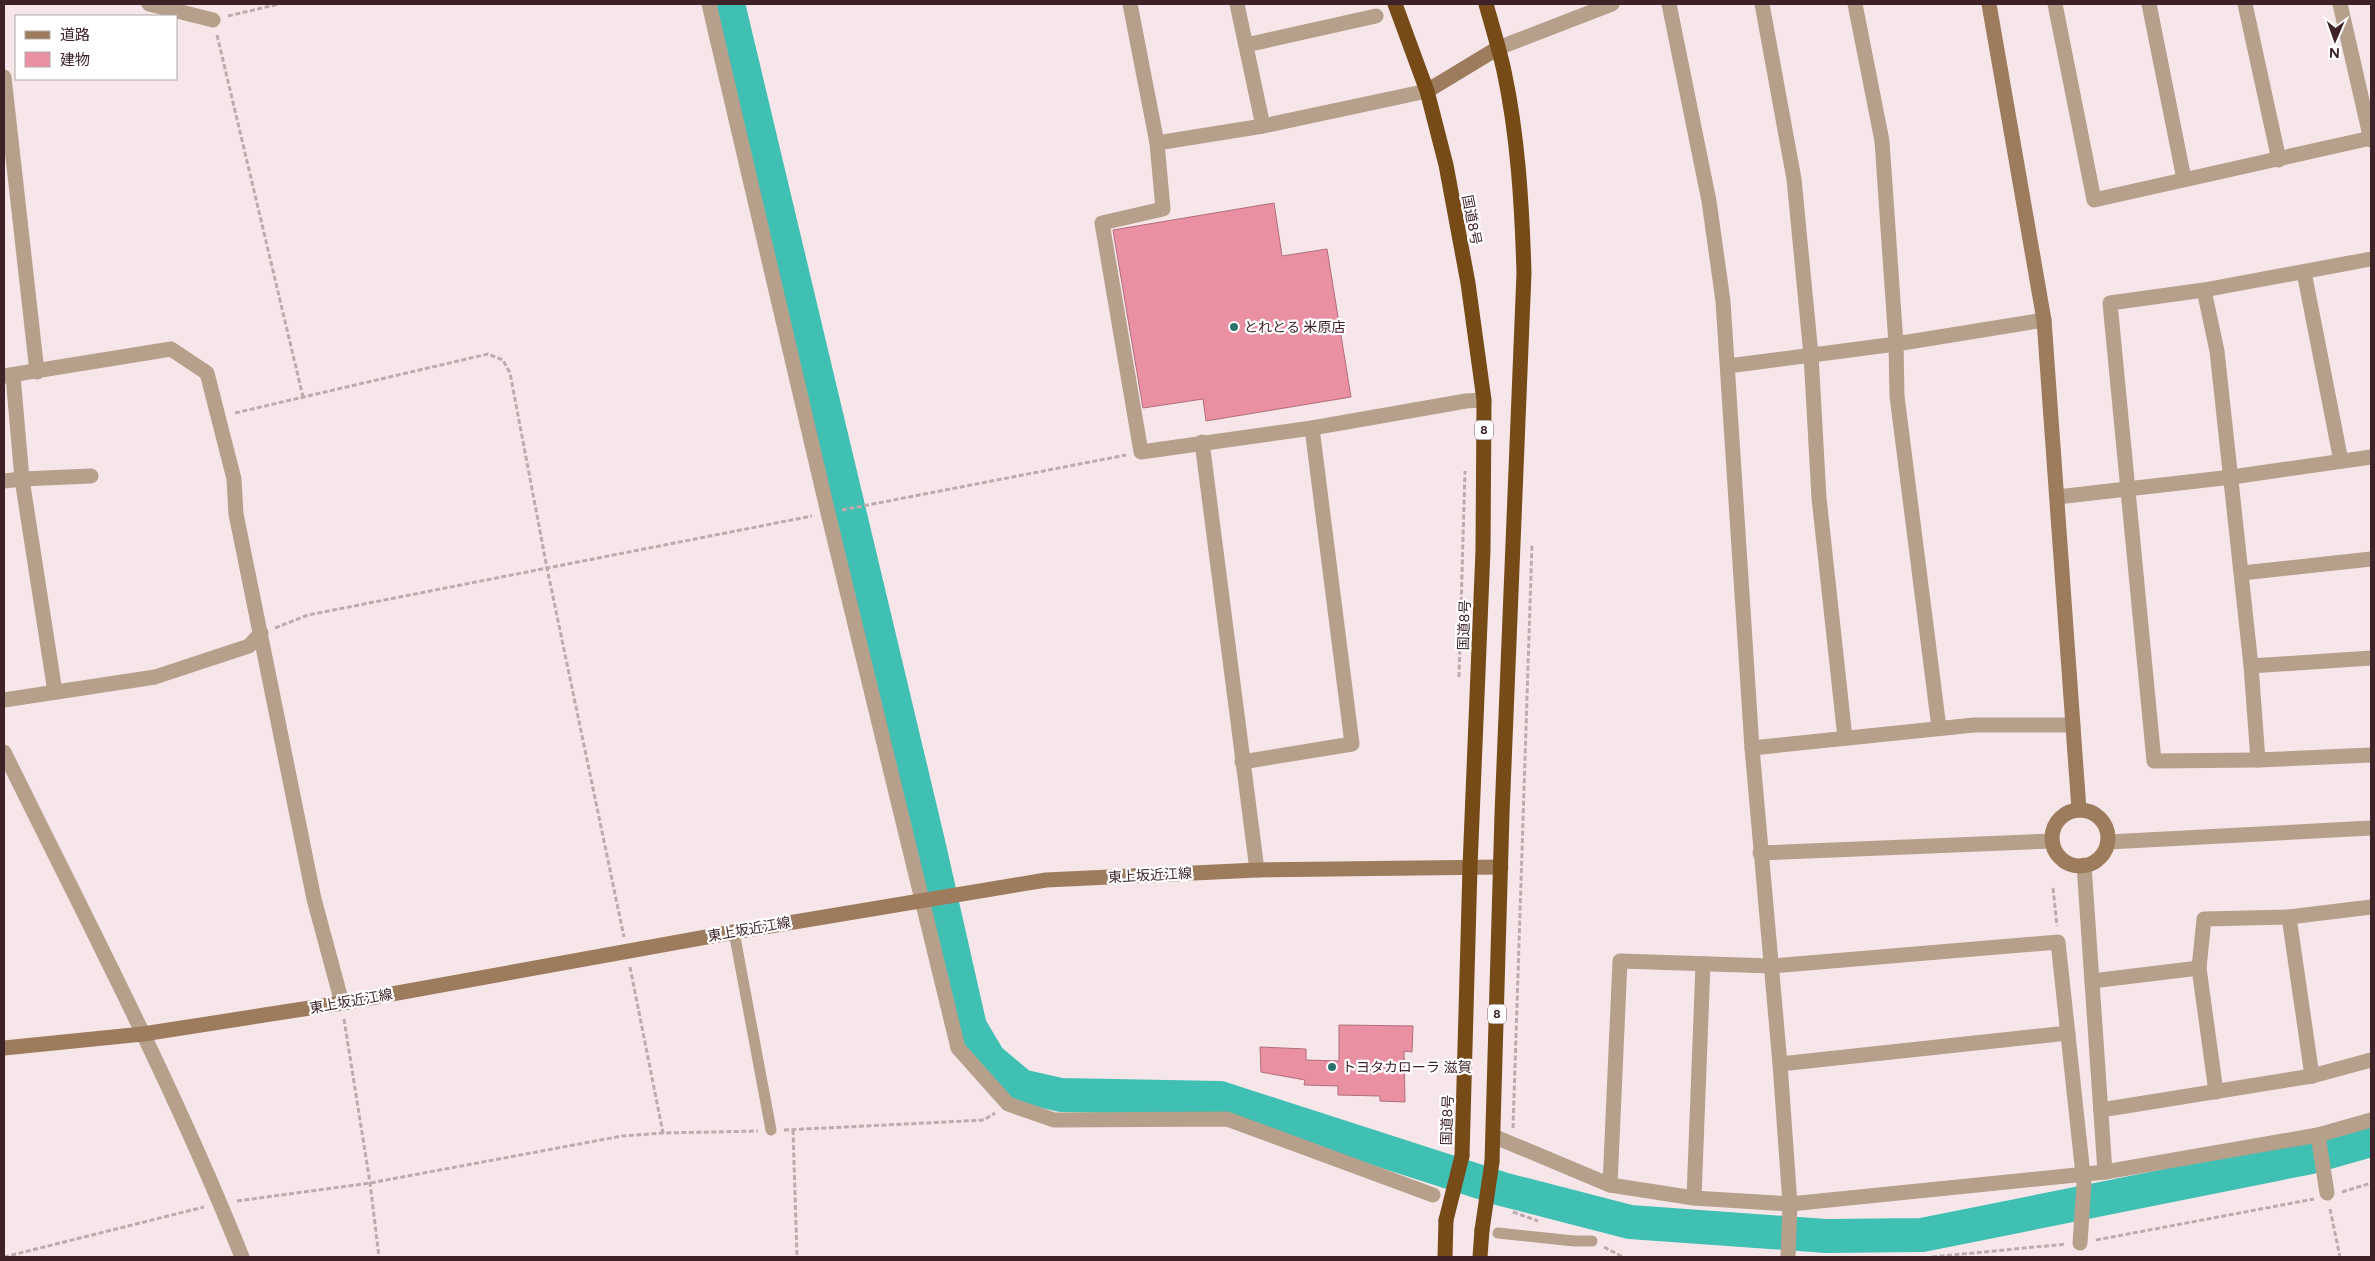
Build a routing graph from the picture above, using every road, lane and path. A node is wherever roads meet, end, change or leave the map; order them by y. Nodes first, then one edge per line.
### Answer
1 (149, 4) edge
2 (279, 4) edge
3 (709, 4) edge
4 (1130, 4) edge
5 (1237, 4) edge
6 (1395, 4) edge
7 (1486, 4) edge
8 (1612, 4) edge
9 (1669, 4) edge
10 (1762, 4) edge
11 (1854, 4) edge
12 (1989, 4) edge
13 (2055, 4) edge
14 (2149, 4) edge
15 (2246, 4) edge
16 (2340, 4) edge
17 (1376, 16) dead end
18 (213, 20) junction
19 (1246, 45) junction
20 (1498, 48) junction
21 (4, 77) edge
22 (1427, 91) junction
23 (1263, 126) junction
24 (2371, 139) edge
25 (1157, 143) junction
26 (2279, 160) junction
27 (2184, 179) junction
28 (2371, 259) edge
29 (2304, 272) junction
30 (2204, 290) junction
31 (2044, 320) junction
32 (1896, 344) junction
33 (1811, 355) junction
34 (1728, 366) junction
35 (37, 372) junction
36 (8, 376) edge
37 (303, 397) junction
38 (1484, 400) junction
39 (219, 417) junction
40 (1312, 428) junction
41 (1202, 442) junction
42 (1141, 452) junction
43 (2371, 457) edge
44 (2340, 461) junction
45 (91, 476) dead end
46 (2232, 477) junction
47 (22, 479) junction
48 (4, 481) edge
49 (2128, 489) junction
50 (2057, 497) junction
51 (862, 506) dead end
52 (828, 513) junction
53 (2371, 559) edge
54 (547, 568) junction
55 (2242, 573) junction
56 (261, 633) junction
57 (2371, 658) edge
58 (2251, 666) junction
59 (56, 692) junction
60 (4, 700) edge
61 (2073, 725) junction
62 (1939, 728) junction
63 (1846, 738) junction
64 (1752, 748) junction
65 (4, 752) edge
66 (2371, 755) edge
67 (2258, 760) junction
68 (1242, 762) junction
69 (2079, 810) junction
70 (2371, 828) edge
71 (2052, 841) junction
72 (2108, 842) junction
73 (1760, 853) junction
74 (2084, 865) junction
75 (1470, 867) junction
76 (1501, 867) junction
77 (1258, 870) junction
78 (2053, 888) dead end
79 (926, 899) junction
80 (2371, 907) edge
81 (2289, 916) junction
82 (734, 932) junction
83 (2058, 942) junction
84 (627, 951) junction
85 (1703, 964) junction
86 (1772, 966) junction
87 (2199, 968) junction
88 (2092, 981) junction
89 (342, 1003) junction
90 (2068, 1033) junction
91 (143, 1034) junction
92 (4, 1048) edge
93 (2371, 1060) edge
94 (1780, 1064) junction
95 (2312, 1076) junction
96 (2216, 1092) junction
97 (1008, 1104) junction
98 (2101, 1110) junction
99 (2371, 1120) edge
100 (772, 1130) junction
101 (793, 1130) junction
102 (663, 1133) junction
103 (2318, 1135) junction
104 (1493, 1136) junction
105 (2105, 1172) junction
106 (2084, 1179) junction
107 (370, 1182) junction
108 (2371, 1183) edge
109 (1610, 1185) junction
110 (1433, 1195) dead end
111 (2327, 1195) junction
112 (1694, 1198) junction
113 (220, 1203) junction
114 (1790, 1209) junction
115 (1498, 1234) dead end
116 (2081, 1239) junction
117 (1592, 1240) joint
118 (4, 1257) edge
119 (242, 1257) edge
120 (379, 1257) edge
121 (797, 1257) edge
122 (1445, 1257) edge
123 (1480, 1257) edge
124 (1623, 1257) edge
125 (1788, 1257) edge
126 (1932, 1257) edge
127 (2340, 1257) edge

1 - 18 street
2 - 18 path
3 - 52 street
4 - 25 street
5 - 19 street
6 - 22 highway, 国道8号 / 8
7 - 20 highway, 8
8 - 20 street
9 - 34 street
10 - 33 street
11 - 32 street
12 - 31 main road
13 - 27 street
14 - 27 street
15 - 26 street
16 - 24 street
17 - 19 street
18 - 37 path
19 - 23 street
20 - 22 main road
20 - 76 highway, 8
21 - 35 street
22 - 23 street
22 - 38 highway, 国道8号 / 8
23 - 25 street
24 - 26 street
25 - 42 street
26 - 27 street
28 - 29 street
29 - 30 street
29 - 44 street
30 - 46 street
30 - 49 street
31 - 32 street
31 - 50 main road
32 - 33 street
32 - 62 street
33 - 34 street
33 - 63 street
34 - 64 street
35 - 36 street
35 - 39 street
36 - 47 street
37 - 39 path
37 - 54 path
38 - 40 street
38 - 75 highway, 国道8号 / 8
39 - 56 street
40 - 41 street
40 - 68 street
41 - 42 street
41 - 68 street
42 - 51 path
43 - 44 street
44 - 46 street
45 - 47 street
46 - 49 street
46 - 55 street
47 - 48 street
47 - 59 street
49 - 50 street
49 - 67 street
50 - 61 main road
52 - 54 path
52 - 79 street
53 - 55 street
54 - 56 path
54 - 84 path
55 - 58 street
56 - 59 street
56 - 89 street
57 - 58 street
58 - 67 street
59 - 60 street
61 - 62 street
61 - 69 main road
62 - 63 street
63 - 64 street
64 - 73 street
65 - 91 street
66 - 67 street
68 - 77 street
69 - 71 main road
69 - 72 main road
70 - 72 street
71 - 73 street
71 - 74 main road
72 - 74 main road
73 - 86 street
74 - 88 street
75 - 76 main road, 東上坂近江線
75 - 77 main road, 東上坂近江線
75 - 122 highway, 国道8号 / 8, bridge
76 - 104 highway, 8
77 - 79 main road, 東上坂近江線
78 - 83 path
79 - 82 main road, 東上坂近江線
79 - 97 street
80 - 81 street
81 - 87 street
81 - 95 street
82 - 84 main road, 東上坂近江線
82 - 100 lane
83 - 86 street
83 - 90 street
84 - 89 main road, 東上坂近江線
84 - 102 path
85 - 86 street
85 - 109 street
85 - 112 street
86 - 94 street
87 - 88 street
87 - 96 street
88 - 98 street
89 - 91 main road, 東上坂近江線
89 - 107 path
90 - 94 street
90 - 106 street
91 - 92 main road, 東上坂近江線
91 - 113 street
93 - 95 street
94 - 114 street
95 - 96 street
96 - 98 street
97 - 101 path
97 - 110 street
98 - 105 street
99 - 103 street
100 - 101 path
100 - 102 path
101 - 121 path
102 - 107 path
103 - 105 street
103 - 111 street
104 - 109 street
104 - 123 highway, 8, bridge
105 - 106 street
106 - 114 street
106 - 116 street
107 - 113 path
107 - 120 path
108 - 111 path
109 - 112 street
111 - 116 path
111 - 127 path
112 - 114 street
113 - 118 path
113 - 119 street
114 - 125 street
115 - 117 lane
116 - 126 path
117 - 124 path

